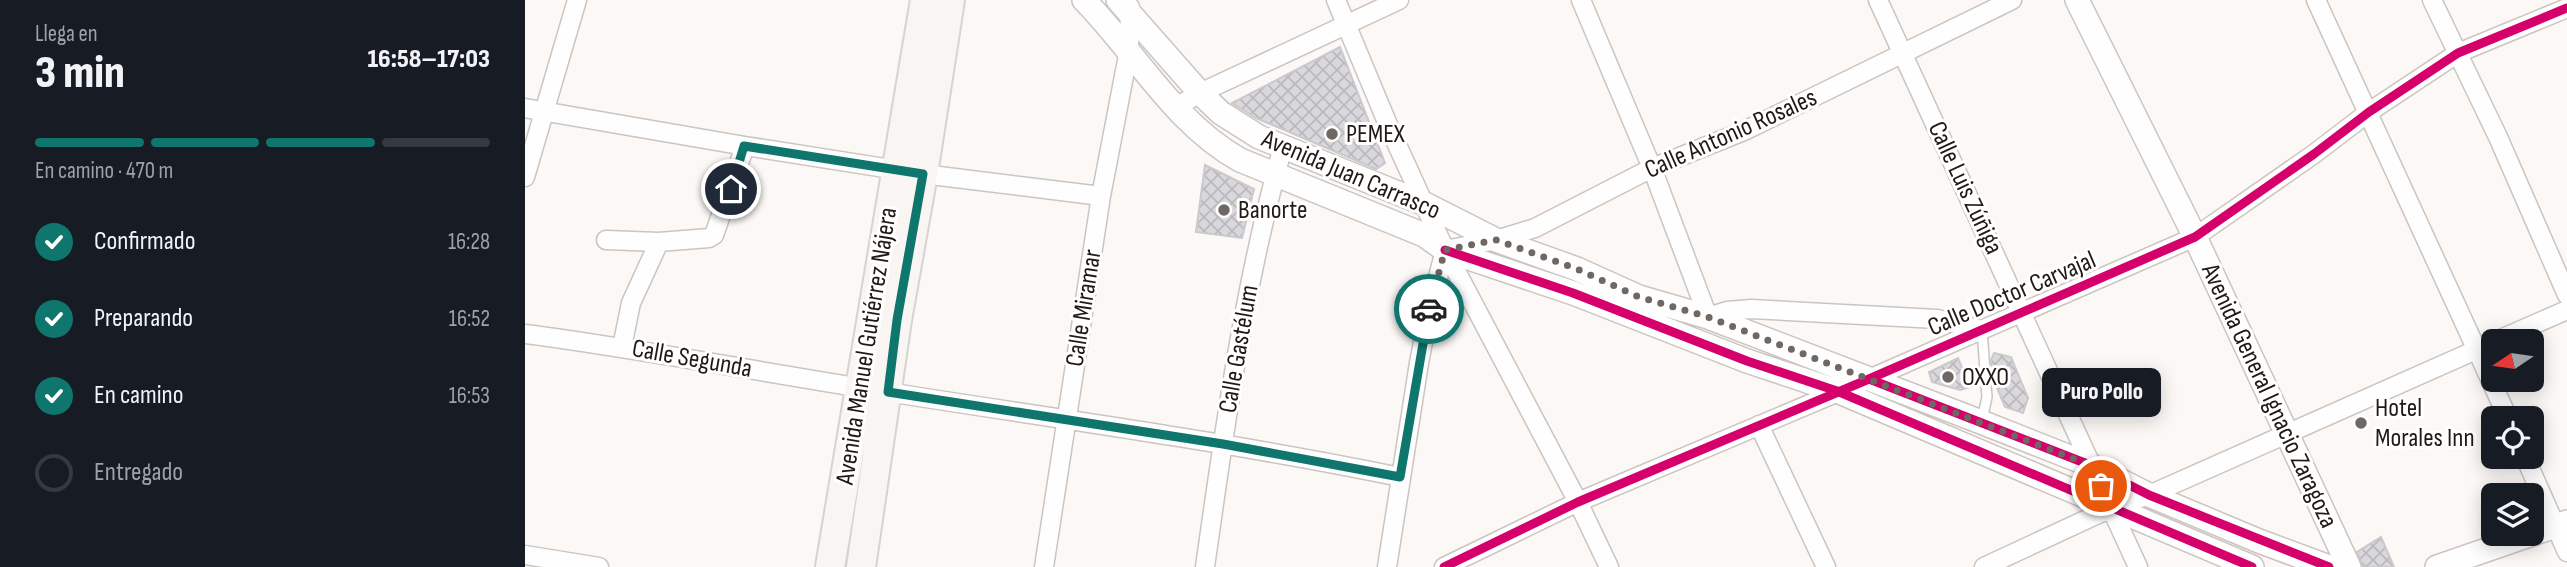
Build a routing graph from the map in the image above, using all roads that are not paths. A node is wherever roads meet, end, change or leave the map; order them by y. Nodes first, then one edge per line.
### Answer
1 (577, 0) edge
2 (925, 0) edge
3 (950, 0) edge
4 (1084, 0) edge
5 (1336, 0) edge
6 (1399, 0) edge
7 (1581, 0) edge
8 (1878, 0) edge
9 (2012, 0) edge
10 (2077, 0) edge
11 (2316, 0) edge
12 (2432, 0) edge
13 (1127, 4) edge
14 (2567, 8) edge
15 (1346, 23) junction
16 (1129, 50) junction
17 (2458, 53) junction
18 (1904, 54) junction
19 (1200, 93) junction
20 (1176, 107) junction
21 (525, 108) edge
22 (544, 111) junction
23 (2369, 112) junction
24 (744, 146) junction
25 (1283, 147) junction
26 (1652, 168) junction
27 (910, 171) junction
28 (1276, 174) junction
29 (525, 177) edge
30 (1101, 196) junction
31 (1425, 204) junction
32 (2195, 237) junction
33 (606, 240) dead end
34 (1496, 240) junction
35 (659, 242) junction
36 (1445, 250) junction
37 (2567, 295) edge
38 (2567, 310) edge
39 (2023, 313) junction
40 (1708, 317) junction
41 (2481, 329) edge
42 (2523, 329) edge
43 (1982, 330) junction
44 (525, 334) edge
45 (1699, 341) junction
46 (622, 347) junction
47 (2481, 348) edge
48 (1869, 379) junction
49 (859, 388) junction
50 (1837, 391) junction
51 (888, 392) junction
52 (1067, 419) junction
53 (1981, 422) junction
54 (1759, 425) junction
55 (2287, 434) junction
56 (1223, 444) junction
57 (1971, 448) junction
58 (2090, 465) junction
59 (2532, 469) edge
60 (1400, 477) junction
61 (2149, 495) junction
62 (1578, 502) junction
63 (2111, 508) junction
64 (2562, 524) edge
65 (2259, 541) junction
66 (2567, 552) edge
67 (525, 555) edge
68 (2251, 566) edge
69 (599, 567) edge
70 (830, 567) edge
71 (861, 567) edge
72 (1044, 567) edge
73 (1205, 567) edge
74 (1387, 567) edge
75 (1444, 567) edge
76 (1609, 567) edge
77 (1826, 567) edge
78 (1984, 567) edge
79 (2138, 567) edge
80 (2329, 567) edge
81 (2349, 567) edge
82 (2437, 567) edge

1 - 22 street
2 - 27 main road, Avenida Manuel Gutiérrez Nájera
3 - 27 main road, Avenida Manuel Gutiérrez Nájera
4 - 16 street, Avenida Juan Carrasco
5 - 15 street
6 - 15 street
7 - 26 street
8 - 18 street, Calle Luis Zúñiga
9 - 18 street, Calle Antonio Rosales
10 - 32 street, Avenida General Ignacio Zaragoza
11 - 23 street
12 - 17 street
13 - 16 street, Calle Miramar
13 - 19 street, Avenida Juan Carrasco
14 - 17 street, Calle Doctor Carvajal
15 - 19 street
15 - 31 street
16 - 20 street, Avenida Juan Carrasco
16 - 30 street, Calle Miramar
17 - 23 street, Calle Doctor Carvajal
17 - 37 street
18 - 26 street, Calle Antonio Rosales
18 - 39 street, Calle Luis Zúñiga
19 - 20 street
19 - 25 street, Avenida Juan Carrasco
20 - 28 street, Avenida Juan Carrasco
21 - 22 street
22 - 24 street
22 - 29 street
23 - 32 street, Calle Doctor Carvajal
23 - 41 street
24 - 27 street
24 - 35 street
25 - 28 street, Calle Gastélum
25 - 31 street, Avenida Juan Carrasco
26 - 34 street, Calle Antonio Rosales
26 - 40 street
27 - 30 street
27 - 49 main road, Avenida Manuel Gutiérrez Nájera
27 - 51 main road, Avenida Manuel Gutiérrez Nájera
28 - 36 street, Avenida Juan Carrasco
28 - 56 street, Calle Gastélum
30 - 52 street, Calle Miramar
31 - 34 street, Avenida Juan Carrasco
31 - 36 street
32 - 39 street, Calle Doctor Carvajal
32 - 55 street, Avenida General Ignacio Zaragoza
33 - 35 street
34 - 36 street, Calle Antonio Rosales
34 - 40 street, Avenida Juan Carrasco
35 - 46 street
36 - 45 street, Avenida Juan Carrasco
36 - 60 street
36 - 62 street
38 - 42 street
39 - 43 street, Calle Doctor Carvajal
39 - 58 street, Calle Luis Zúñiga
40 - 43 street
40 - 45 street
40 - 48 street, Avenida Juan Carrasco
43 - 48 street, Calle Doctor Carvajal
43 - 53 lane
44 - 46 street, Calle Segunda
45 - 50 street, Avenida Juan Carrasco
46 - 49 street, Calle Segunda
47 - 55 street
48 - 50 street, Calle Doctor Carvajal
48 - 53 street, Avenida Juan Carrasco
49 - 51 street, Calle Segunda
49 - 70 main road, Avenida Manuel Gutiérrez Nájera
50 - 54 street, Calle Doctor Carvajal
50 - 57 street, Avenida Juan Carrasco
51 - 52 street
51 - 71 main road, Avenida Manuel Gutiérrez Nájera
52 - 56 street
52 - 72 street, Calle Miramar
53 - 57 street
53 - 58 street, Avenida Juan Carrasco
54 - 62 street, Calle Doctor Carvajal
54 - 77 street
55 - 61 street
55 - 81 street, Avenida General Ignacio Zaragoza
56 - 60 street
56 - 73 street, Calle Gastélum
57 - 63 street, Avenida Juan Carrasco
58 - 61 street, Avenida Juan Carrasco
58 - 63 street, Calle Luis Zúñiga
59 - 64 street
60 - 74 street
61 - 63 street
61 - 65 street, Avenida Juan Carrasco
62 - 75 street, Calle Doctor Carvajal
62 - 76 street
63 - 68 street, Avenida Juan Carrasco
63 - 78 street
63 - 79 street, Calle Luis Zúñiga
64 - 66 street
64 - 82 street
65 - 68 street
65 - 80 street, Avenida Juan Carrasco
67 - 69 street

